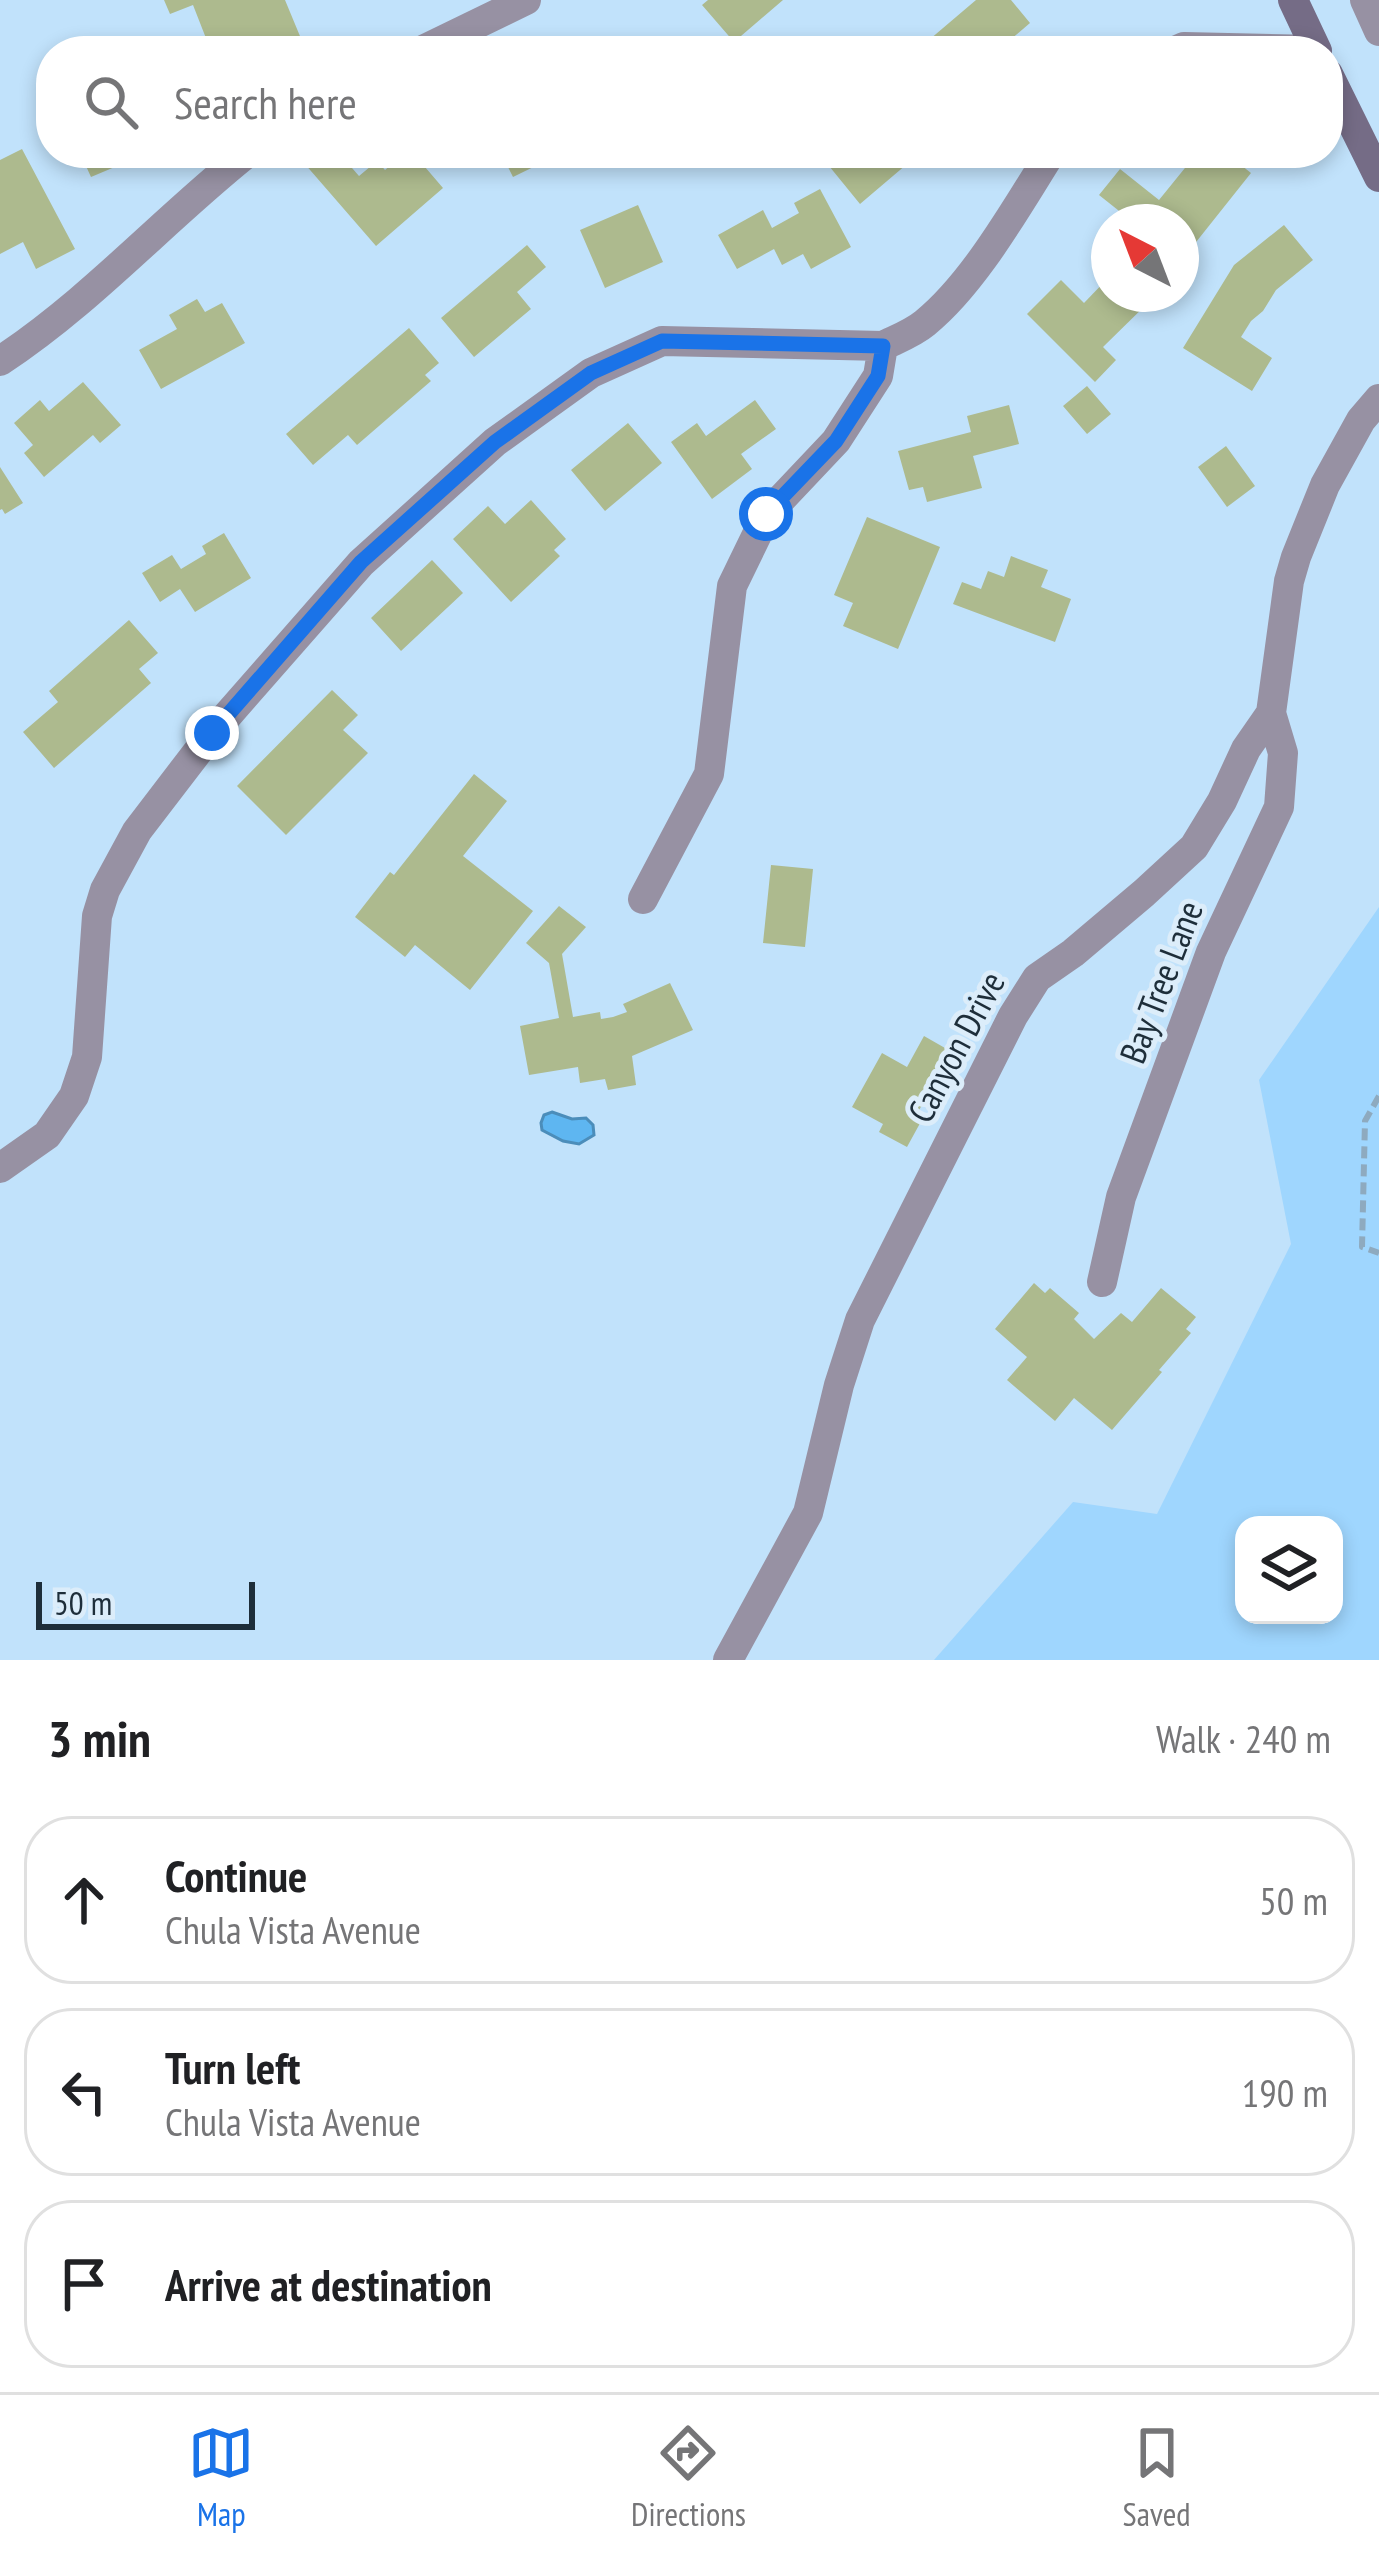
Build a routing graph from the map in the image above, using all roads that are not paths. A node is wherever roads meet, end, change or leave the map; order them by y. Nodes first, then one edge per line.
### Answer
1 (526, 0) edge
2 (1293, 0) edge
3 (1365, 0) edge
4 (1379, 31) edge
5 (452, 36) edge
6 (1309, 36) edge
7 (1343, 104) edge
8 (228, 168) edge
9 (1041, 168) edge
10 (1379, 177) edge
11 (883, 346) junction
12 (0, 361) edge
13 (1379, 398) edge
14 (1271, 713) junction
15 (643, 899) dead end
16 (0, 1168) edge
17 (1102, 1282) dead end
18 (728, 1660) edge

1 - 5 street
2 - 6 street
3 - 4 street
7 - 10 street
8 - 12 street
9 - 11 street
11 - 15 street
11 - 16 street
13 - 14 street, Canyon Drive
14 - 17 street, Bay Tree Lane
14 - 18 street, Canyon Drive

